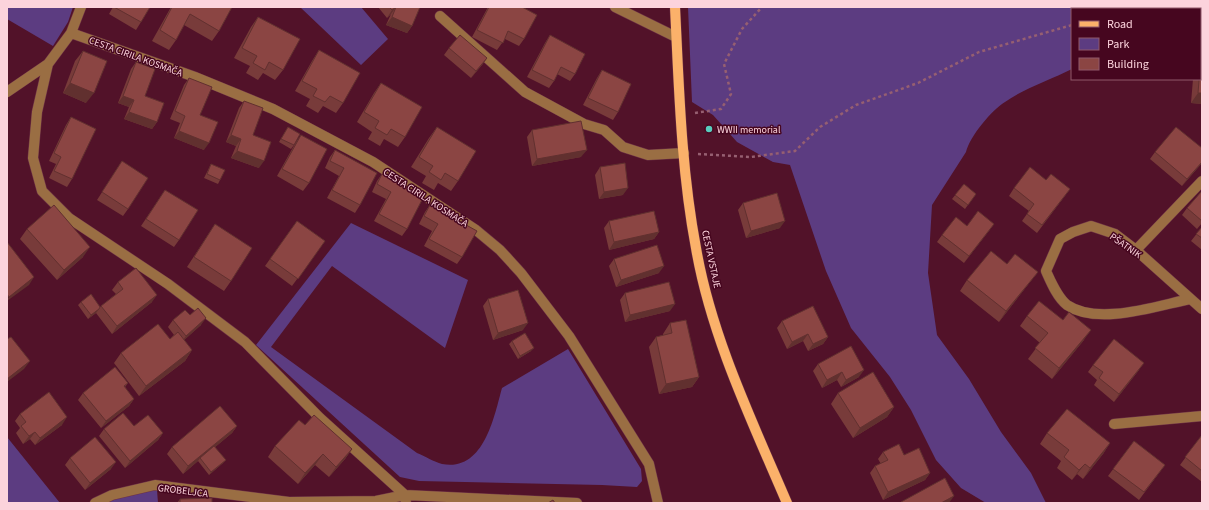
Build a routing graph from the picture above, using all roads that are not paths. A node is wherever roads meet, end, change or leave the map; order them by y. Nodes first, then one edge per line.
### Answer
1 (81, 7) edge
2 (615, 7) edge
3 (675, 7) edge
4 (440, 16) dead end
5 (71, 33) junction
6 (676, 37) junction
7 (48, 64) junction
8 (7, 92) edge
9 (684, 153) junction
10 (1202, 180) edge
11 (1136, 250) junction
12 (1190, 299) junction
13 (1202, 309) edge
14 (1202, 416) edge
15 (1114, 424) dead end
16 (223, 499) edge
17 (406, 499) edge
18 (95, 503) edge
19 (289, 503) edge
20 (578, 503) edge
21 (658, 503) edge
22 (787, 503) edge

1 - 5 street
2 - 6 street
3 - 6 main road, CESTA VSTAJE
4 - 9 street
5 - 7 street
5 - 21 street, CESTA CIRILA KOSMAČA
6 - 9 main road, CESTA VSTAJE
7 - 8 street
7 - 17 street
9 - 22 main road, CESTA VSTAJE
10 - 11 street
11 - 12 street, PŠATNIK
11 - 12 street, PŠATNIK
12 - 13 street, PŠATNIK
14 - 15 street
16 - 18 street, GROBELJCA
16 - 19 street, GROBELJCA
17 - 19 street, GROBELJCA
17 - 20 street, GROBELJCA

